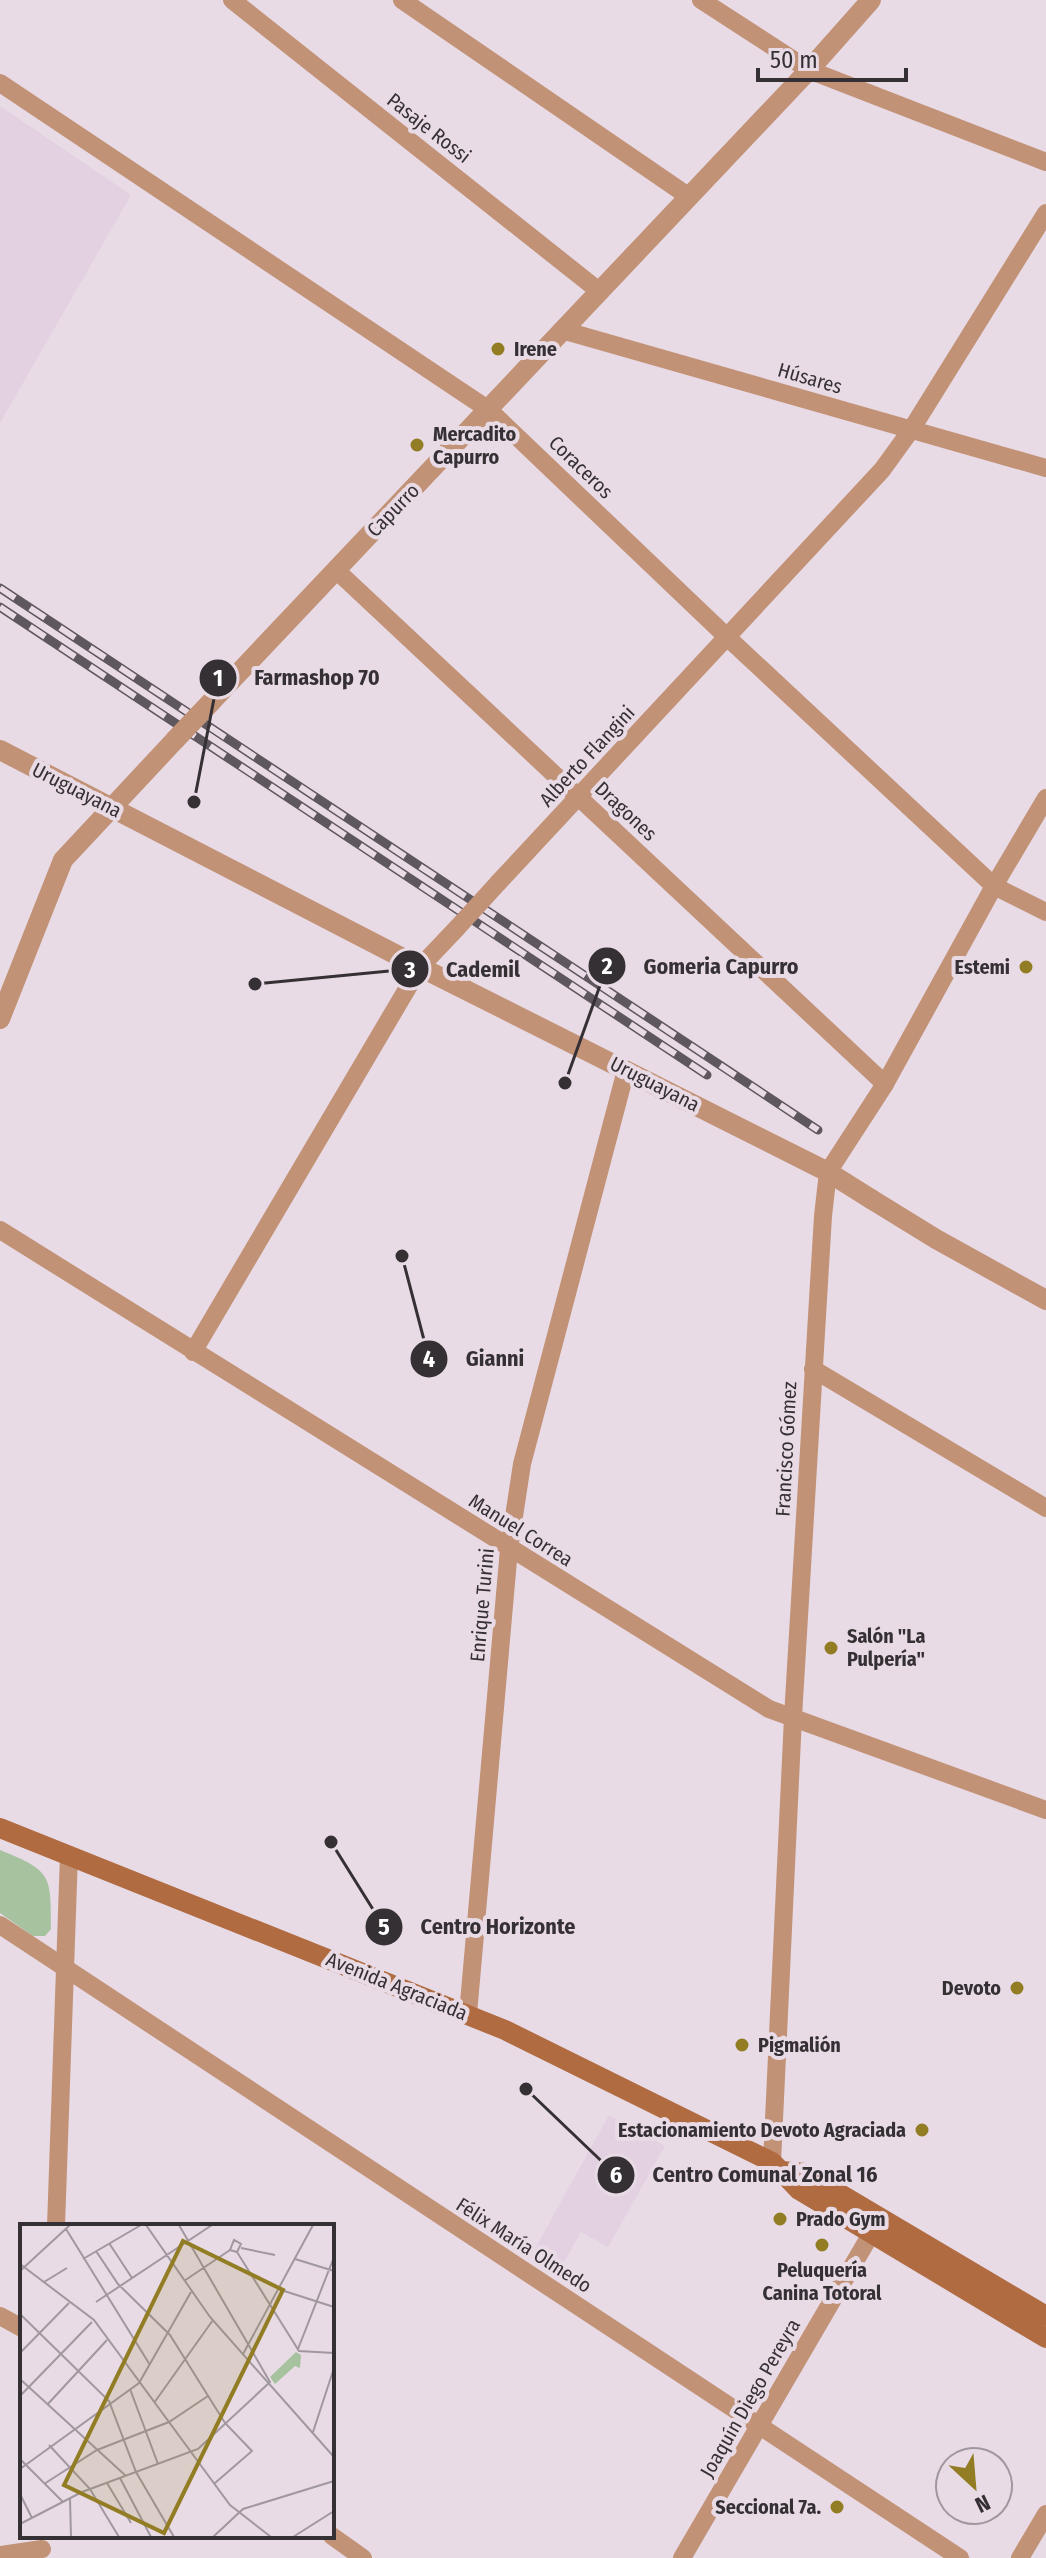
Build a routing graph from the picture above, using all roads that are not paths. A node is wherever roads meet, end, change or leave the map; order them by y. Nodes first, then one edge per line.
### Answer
1 (232, 0) edge
2 (402, 0) edge
3 (701, 0) edge
4 (871, 0) edge
5 (809, 70) junction
6 (0, 83) edge
7 (1046, 162) edge
8 (688, 196) junction
9 (1046, 213) edge
10 (599, 291) junction
11 (562, 330) junction
12 (489, 410) junction
13 (911, 430) junction
14 (1046, 468) edge
15 (336, 570) junction
16 (727, 637) junction
17 (0, 750) edge
18 (579, 798) junction
19 (1046, 798) edge
20 (110, 808) junction
21 (994, 886) junction
22 (1046, 912) edge
23 (420, 967) junction
24 (0, 1019) edge
25 (626, 1070) junction
26 (885, 1084) junction
27 (828, 1172) junction
28 (0, 1230) edge
29 (1046, 1300) edge
30 (193, 1352) junction
31 (813, 1369) junction
32 (1046, 1508) edge
33 (509, 1549) junction
34 (793, 1717) junction
35 (1046, 1810) edge
36 (0, 1828) edge
37 (69, 1855) junction
38 (0, 1925) edge
39 (65, 1968) junction
40 (468, 2014) junction
41 (776, 2166) junction
42 (56, 2224) edge
43 (876, 2226) junction
44 (0, 2316) edge
45 (1046, 2316) edge
46 (20, 2327) edge
47 (1046, 2338) edge
48 (759, 2426) junction
49 (1046, 2514) edge
50 (334, 2537) edge
51 (42, 2548) edge
52 (0, 2555) edge
53 (363, 2558) edge
54 (682, 2558) edge
55 (960, 2558) edge
56 (1020, 2558) edge

1 - 10 street, Pasaje Rossi
2 - 8 street
3 - 5 street
4 - 5 street, Capurro
5 - 7 street
5 - 8 street, Capurro
6 - 12 street, Coraceros
8 - 10 street, Capurro
9 - 13 street, Alberto Flangini
10 - 11 street, Capurro
11 - 12 street, Capurro
11 - 13 street, Húsares
12 - 15 street, Capurro
12 - 16 street, Coraceros
13 - 14 street, Húsares
13 - 16 street, Alberto Flangini
15 - 18 street, Dragones
15 - 20 street, Capurro, bridge
16 - 18 street, Alberto Flangini
16 - 21 street, Coraceros
17 - 20 street, Uruguayana
18 - 23 street, Alberto Flangini, bridge
18 - 26 street, Dragones
19 - 21 street, Francisco Gómez
20 - 23 street, Uruguayana
20 - 24 street, Capurro
21 - 22 street, Coraceros
21 - 26 street, Francisco Gómez
23 - 25 street, Uruguayana
23 - 30 street, Alberto Flangini
25 - 27 street, Uruguayana
25 - 33 street, Enrique Turini
26 - 27 street, Francisco Gómez
27 - 29 street, Uruguayana, bridge
27 - 31 street, Francisco Gómez
28 - 30 street, Manuel Correa
30 - 33 street, Manuel Correa
31 - 32 street
31 - 34 street, Francisco Gómez
33 - 34 street, Manuel Correa
33 - 40 street, Enrique Turini
34 - 35 street, Manuel Correa
34 - 41 street, Francisco Gómez
36 - 37 main road, Avenida Agraciada
37 - 39 street
37 - 40 main road, Avenida Agraciada
38 - 39 street, Félix María Olmedo
39 - 42 street
39 - 48 street, Félix María Olmedo
40 - 41 main road, Avenida Agraciada
41 - 43 main road, Avenida Agraciada
43 - 45 main road, Avenida Agraciada
43 - 47 main road, Avenida Agraciada
43 - 48 street, Joaquín Diego Pereyra
44 - 46 street
48 - 54 street, Joaquín Diego Pereyra
48 - 55 street, Félix María Olmedo
49 - 56 street
50 - 53 street
51 - 52 street

